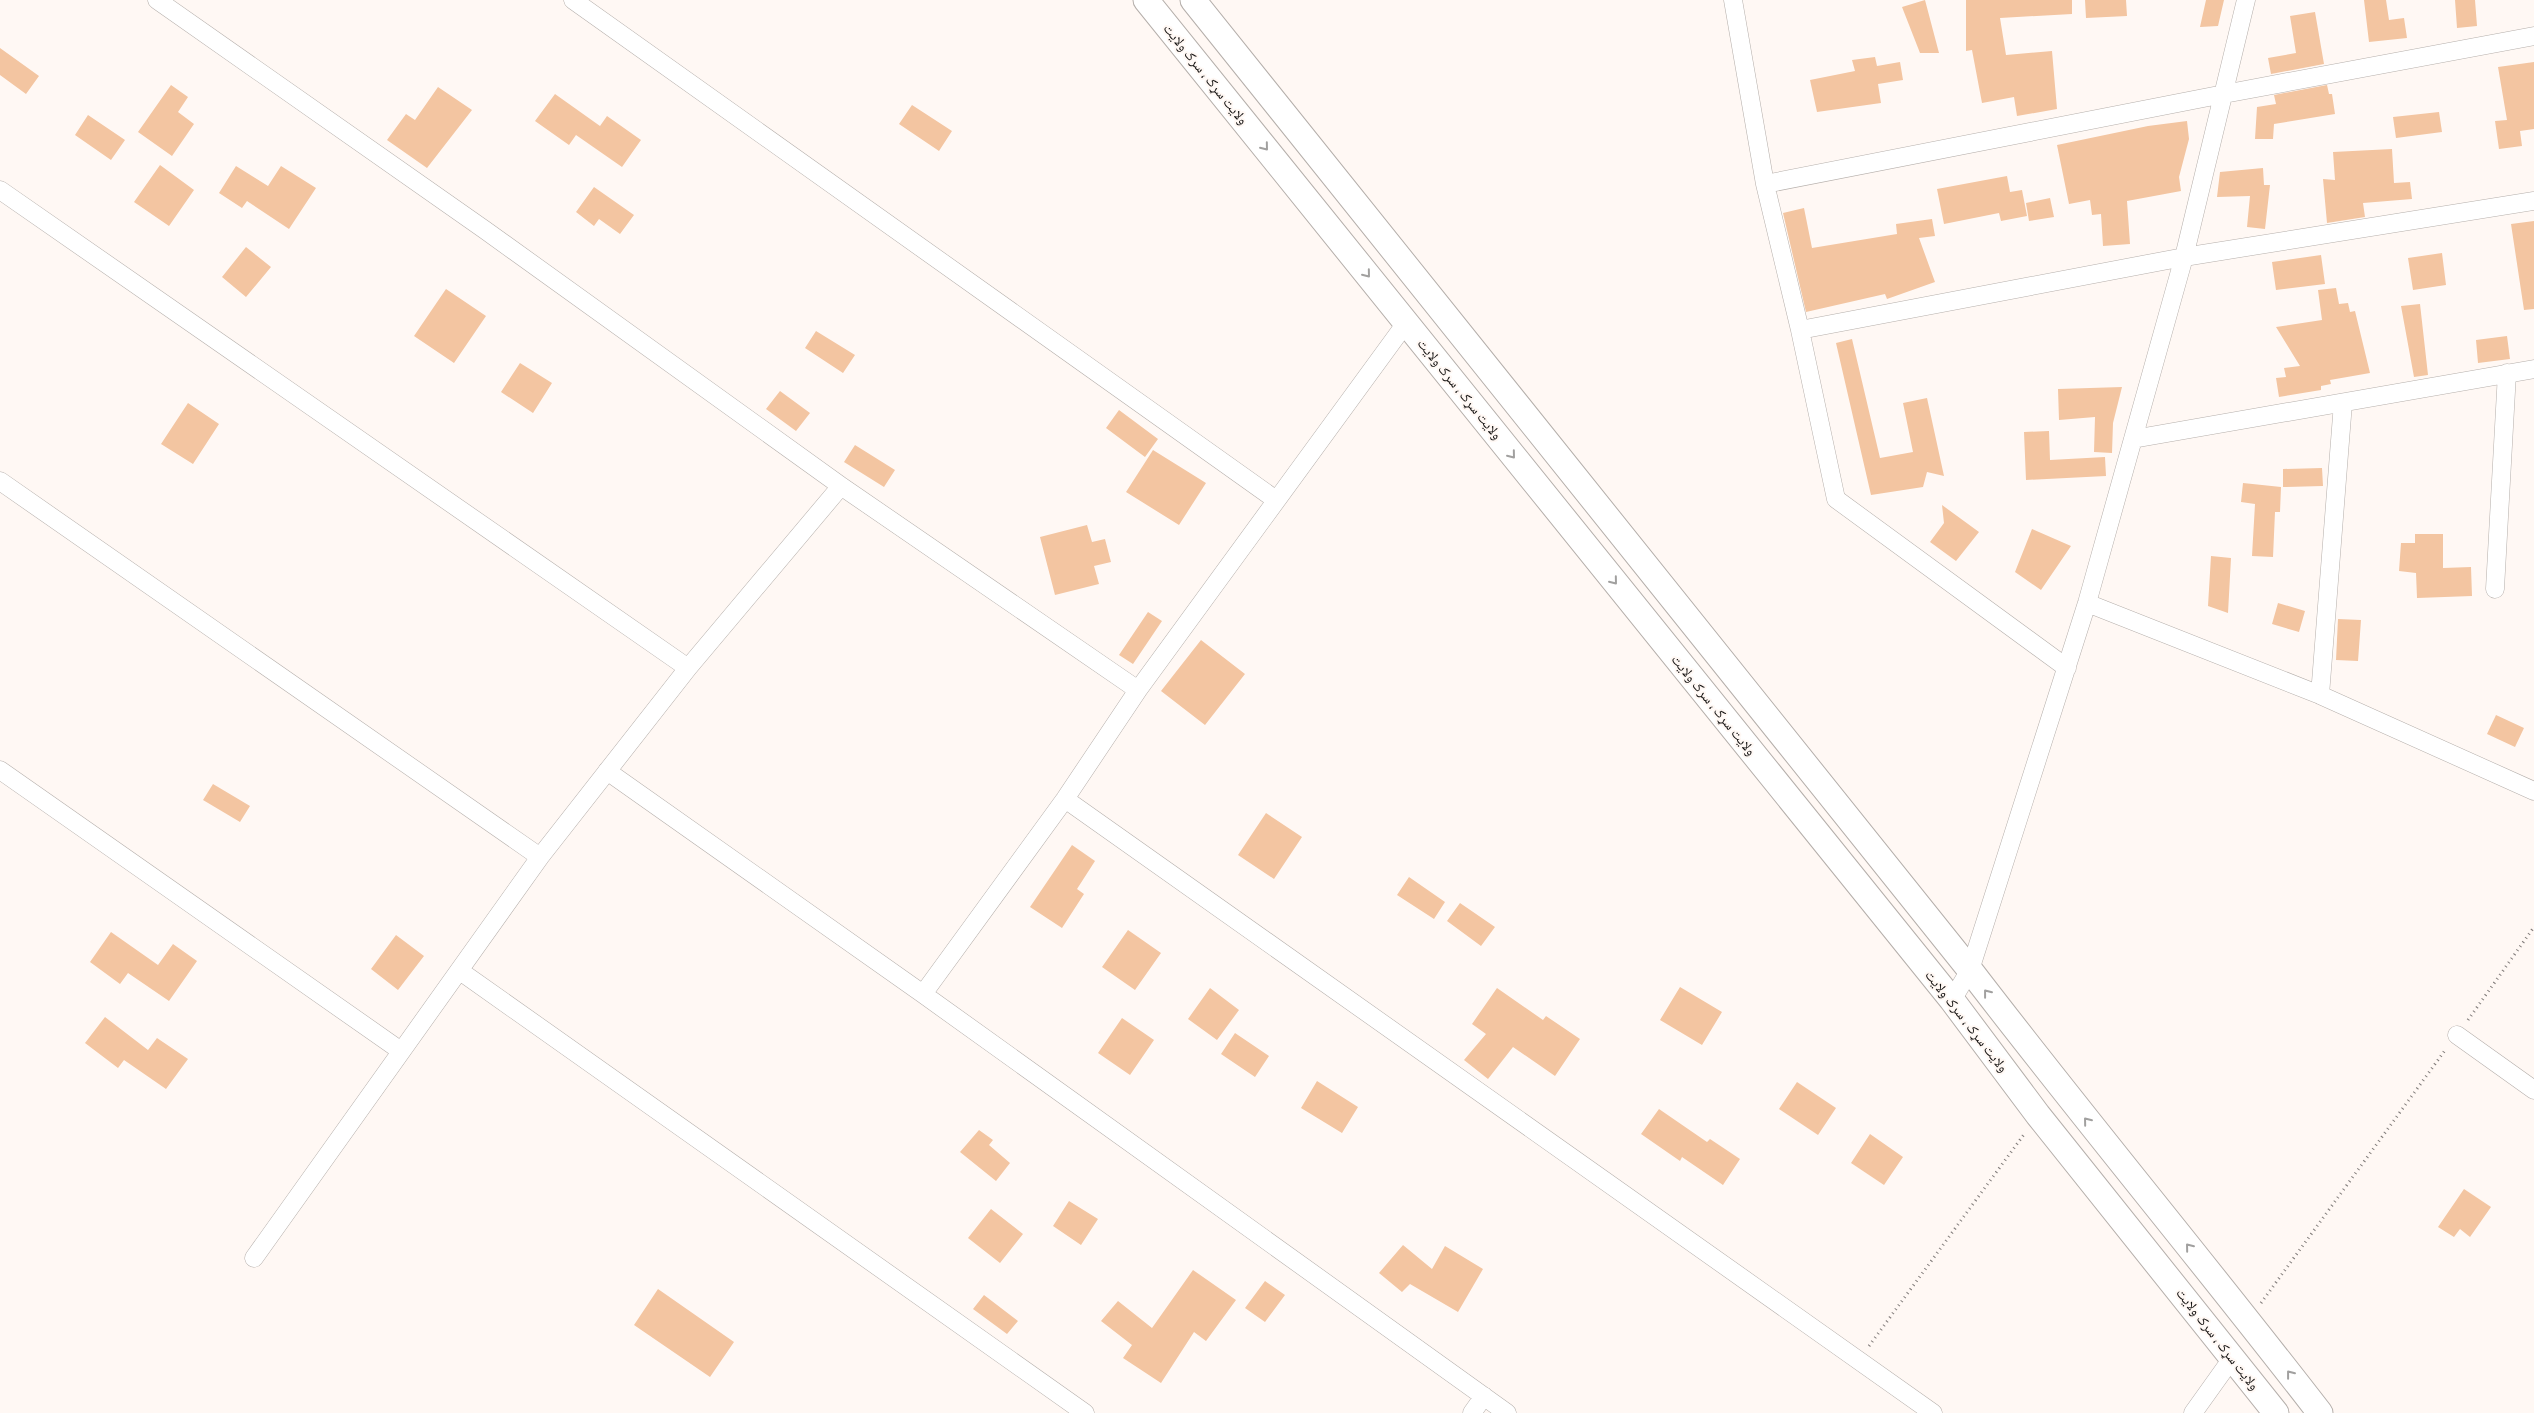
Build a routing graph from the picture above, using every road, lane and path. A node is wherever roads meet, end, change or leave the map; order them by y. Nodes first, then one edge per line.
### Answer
1 (157, 0) edge
2 (573, 0) edge
3 (1146, 0) edge
4 (1193, 0) edge
5 (1733, 0) edge
6 (2246, 0) edge
7 (2534, 36) edge
8 (2224, 94) junction
9 (1765, 184) junction
10 (0, 190) edge
11 (2534, 201) edge
12 (2184, 257) junction
13 (1406, 323) junction
14 (1800, 330) junction
15 (2534, 369) edge
16 (2507, 373) junction
17 (2342, 403) junction
18 (2133, 439) junction
19 (0, 481) edge
20 (841, 486) junction
21 (1276, 500) junction
22 (2495, 589) dead end
23 (2087, 603) junction
24 (688, 668) junction
25 (2067, 668) junction
26 (1138, 690) junction
27 (2320, 695) junction
28 (0, 770) edge
29 (607, 772) junction
30 (2534, 791) edge
31 (1065, 799) junction
32 (540, 857) junction
33 (2534, 927) edge
34 (1970, 970) junction
35 (460, 971) junction
36 (923, 994) junction
37 (1952, 1000) junction
38 (2457, 1035) junction
39 (401, 1051) junction
40 (2534, 1090) edge
41 (2038, 1115) junction
42 (254, 1258) dead end
43 (2248, 1320) junction
44 (2233, 1357) junction
45 (1860, 1360) junction
46 (1484, 1396) junction
47 (1085, 1413) edge
48 (1472, 1413) edge
49 (1507, 1413) edge
50 (1934, 1413) edge
51 (2193, 1413) edge
52 (2276, 1413) edge
53 (2320, 1413) edge

1 - 20 street
2 - 21 street
3 -> 13 main road, ولایت سړک ، سرک ولایت
4 - 34 main road
5 - 9 street
6 - 8 street
7 - 8 street
8 - 9 street
8 - 12 street
9 - 14 street
10 - 24 street
11 - 12 street
12 - 14 street
12 - 18 street
13 - 21 street
13 -> 37 main road, ولایت سړک ، سرک ولایت
14 - 25 street
15 - 16 street
16 - 17 street
16 - 22 street
17 - 18 street
17 - 27 street
18 - 23 street
19 - 32 street
20 - 24 street
20 - 26 street
21 - 26 street
23 - 25 street
23 - 27 street
24 - 29 street
25 - 34 street
26 - 31 street
27 - 30 street
28 - 39 street
29 - 32 street
29 - 36 street
31 - 36 street
31 - 45 street
32 - 35 street
33 - 38 path
34 - 37 street
43 -> 34 main road
35 - 39 street
35 - 47 street
36 - 46 street
37 - 41 main road, ولایت سړک ، سرک ولایت
38 - 40 street
38 - 43 path
39 - 42 street
41 - 44 main road, ولایت سړک ، سرک ولایت
41 - 45 path
53 -> 43 main road
44 - 51 street
44 - 52 main road, ولایت سړک ، سرک ولایت
45 - 50 street
46 - 48 street
46 - 49 street

